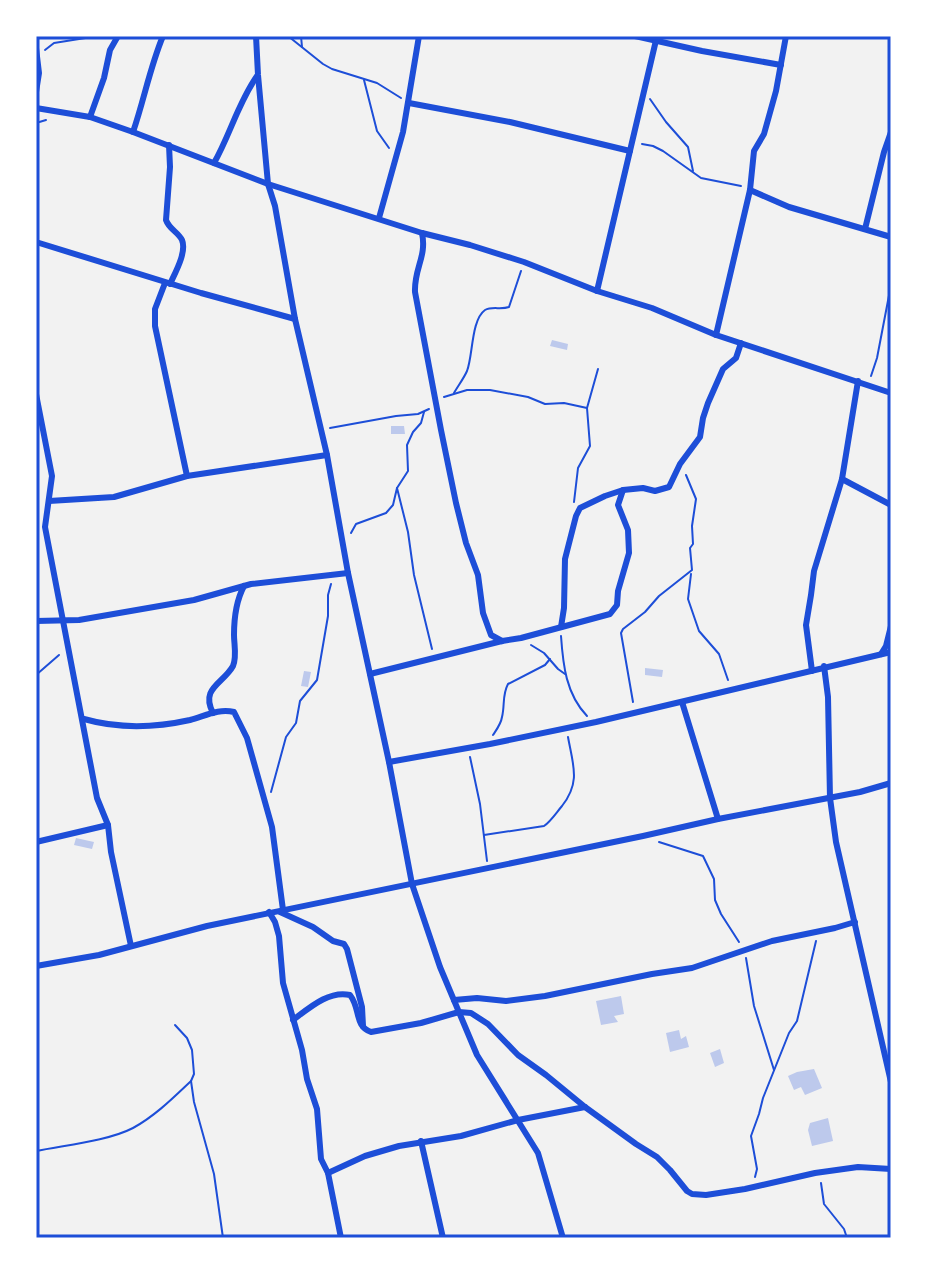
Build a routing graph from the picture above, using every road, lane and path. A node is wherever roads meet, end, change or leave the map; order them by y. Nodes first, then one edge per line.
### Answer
1 (98, 36) edge
2 (118, 36) edge
3 (163, 36) edge
4 (256, 36) edge
5 (288, 36) edge
6 (301, 36) edge
7 (419, 36) edge
8 (635, 36) edge
9 (786, 36) edge
10 (656, 38) edge
11 (302, 47) junction
12 (36, 48) edge
13 (38, 60) edge
14 (781, 65) junction
15 (258, 75) junction
16 (364, 79) junction
17 (645, 87) junction
18 (36, 92) edge
19 (409, 103) junction
20 (36, 108) edge
21 (90, 117) junction
22 (133, 132) junction
23 (891, 132) edge
24 (633, 143) junction
25 (169, 145) junction
26 (630, 151) junction
27 (396, 159) junction
28 (214, 163) junction
29 (693, 172) junction
30 (268, 184) junction
31 (750, 190) junction
32 (379, 218) junction
33 (865, 229) junction
34 (422, 233) junction
35 (891, 237) edge
36 (36, 242) edge
37 (524, 262) junction
38 (168, 283) junction
39 (891, 285) edge
40 (597, 291) junction
41 (295, 319) junction
42 (716, 335) junction
43 (741, 343) junction
44 (598, 369) dead end
45 (858, 381) junction
46 (868, 385) junction
47 (454, 393) junction
48 (891, 393) edge
49 (36, 394) edge
50 (435, 403) junction
51 (587, 408) junction
52 (424, 412) junction
53 (321, 430) junction
54 (327, 455) junction
55 (680, 464) junction
56 (187, 476) junction
57 (842, 479) junction
58 (397, 488) junction
59 (623, 490) junction
60 (891, 505) edge
61 (43, 510) edge
62 (576, 516) junction
63 (45, 527) junction
64 (344, 549) junction
65 (691, 572) junction
66 (348, 573) junction
67 (336, 574) junction
68 (311, 578) junction
69 (244, 586) junction
70 (328, 597) junction
71 (64, 620) junction
72 (36, 621) edge
73 (891, 626) edge
74 (561, 627) junction
75 (520, 638) junction
76 (502, 641) junction
77 (68, 643) junction
78 (891, 652) edge
79 (881, 654) junction
80 (434, 658) junction
81 (550, 659) junction
82 (824, 666) junction
83 (812, 671) junction
84 (370, 674) junction
85 (36, 675) edge
86 (566, 675) junction
87 (731, 690) junction
88 (682, 702) junction
89 (213, 713) junction
90 (635, 713) junction
91 (84, 719) junction
92 (596, 722) junction
93 (567, 728) junction
94 (490, 744) junction
95 (468, 748) junction
96 (389, 762) junction
97 (891, 783) edge
98 (830, 798) junction
99 (266, 809) junction
100 (718, 819) junction
101 (108, 825) junction
102 (484, 835) junction
103 (643, 836) junction
104 (36, 842) edge
105 (488, 868) junction
106 (412, 884) junction
107 (280, 910) junction
108 (269, 912) junction
109 (855, 922) junction
110 (821, 931) junction
111 (131, 946) junction
112 (745, 949) junction
113 (36, 966) edge
114 (454, 1000) junction
115 (459, 1012) junction
116 (293, 1020) junction
117 (175, 1025) dead end
118 (364, 1029) junction
119 (774, 1070) junction
120 (191, 1081) junction
121 (891, 1082) edge
122 (585, 1107) junction
123 (518, 1120) junction
124 (421, 1141) junction
125 (36, 1151) edge
126 (891, 1169) edge
127 (328, 1173) junction
128 (815, 1173) junction
129 (748, 1188) junction
130 (223, 1238) edge
131 (341, 1238) edge
132 (443, 1238) edge
133 (563, 1238) edge
134 (847, 1238) edge

1 - 13 path
2 - 21 street
3 - 22 street
4 - 15 street
5 - 11 path
6 - 11 path
7 - 19 street
8 - 10 street
9 - 14 street
10 - 14 street
10 - 17 street
11 - 16 path
12 - 13 street
13 - 18 street
14 - 31 street
15 - 28 street
15 - 30 street
16 - 19 path
16 - 27 path
17 - 24 street
17 - 29 path
19 - 26 street
19 - 27 street
20 - 21 street
21 - 22 street
22 - 25 street
23 - 33 street
24 - 26 street
24 - 29 path
25 - 28 street
25 - 38 street
26 - 40 street
27 - 32 street
28 - 30 street
29 - 31 path
30 - 32 street
30 - 41 street
31 - 33 street
31 - 42 street
32 - 34 street
33 - 35 street
34 - 37 street
34 - 50 street
36 - 38 street
37 - 40 street
37 - 47 path
38 - 41 street
38 - 56 street
39 - 46 path
40 - 42 street
41 - 53 street
42 - 43 street
43 - 45 street
43 - 55 street
44 - 51 path
45 - 46 street
45 - 57 street
46 - 48 street
47 - 50 path
47 - 51 path
49 - 61 street
50 - 52 path
50 - 76 street
51 - 62 path
52 - 53 path
52 - 58 path
53 - 54 street
54 - 56 street
54 - 64 street
55 - 59 street
55 - 65 path
56 - 61 street
57 - 60 street
57 - 83 street
58 - 64 path
58 - 80 path
59 - 62 street
59 - 74 street
61 - 63 street
61 - 63 street
62 - 74 street
63 - 71 street
64 - 66 street
65 - 87 path
65 - 90 path
66 - 67 street
66 - 84 street
67 - 68 street
67 - 70 path
68 - 69 street
68 - 70 path
69 - 71 street
69 - 89 street
70 - 99 path
71 - 72 street
71 - 77 street
73 - 79 street
74 - 75 street
74 - 86 path
75 - 76 street
75 - 81 path
76 - 80 street
77 - 85 path
77 - 91 street
78 - 79 street
79 - 82 street
80 - 84 street
81 - 86 path
81 - 94 path
82 - 83 street
82 - 98 street
83 - 87 street
84 - 96 street
86 - 92 path
87 - 88 street
88 - 90 street
88 - 100 street
89 - 91 street
89 - 99 street
90 - 92 street
91 - 101 street
92 - 93 street
93 - 94 street
93 - 102 path
94 - 95 street
95 - 96 street
95 - 102 path
96 - 106 street
97 - 98 street
98 - 100 street
98 - 109 street
99 - 107 street
100 - 103 street
101 - 104 street
101 - 111 street
102 - 105 path
103 - 105 street
103 - 112 path
105 - 106 street
106 - 107 street
106 - 114 street
107 - 108 street
107 - 118 street
108 - 111 street
108 - 116 street
109 - 110 street
109 - 121 street
110 - 112 street
110 - 119 path
111 - 113 street
112 - 114 street
112 - 119 path
114 - 115 street
115 - 118 street
115 - 122 street
115 - 123 street
116 - 118 street
116 - 127 street
117 - 120 path
119 - 129 path
120 - 125 path
120 - 130 path
122 - 123 street
122 - 129 street
123 - 124 street
123 - 133 street
124 - 127 street
124 - 132 street
126 - 128 street
127 - 131 street
128 - 129 street
128 - 134 path

